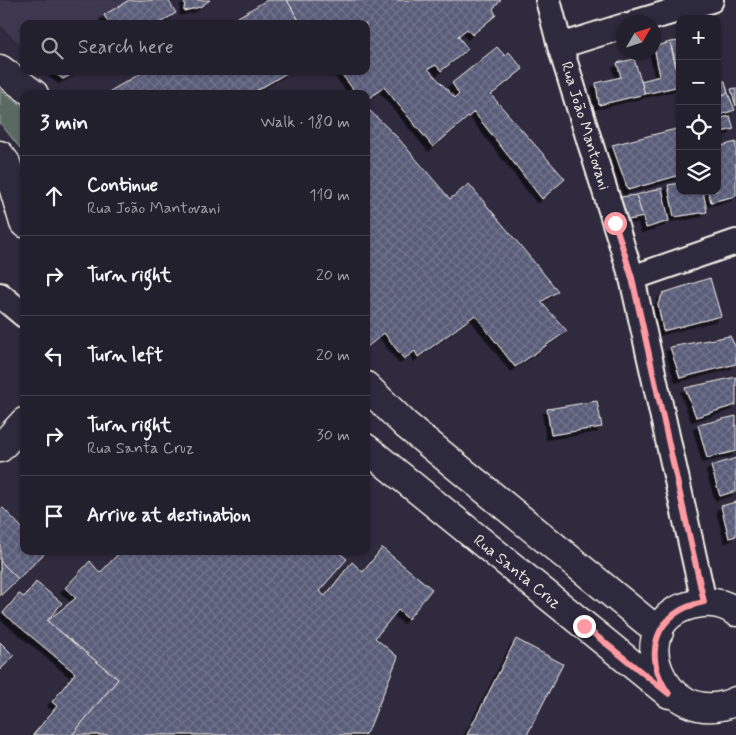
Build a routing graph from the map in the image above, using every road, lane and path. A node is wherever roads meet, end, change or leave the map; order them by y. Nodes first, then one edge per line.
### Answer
1 (548, 0) edge
2 (711, 0) edge
3 (661, 15) edge
4 (616, 28) edge
5 (560, 46) junction
6 (0, 69) edge
7 (29, 90) edge
8 (0, 154) edge
9 (20, 210) edge
10 (736, 242) edge
11 (632, 278) junction
12 (0, 295) edge
13 (20, 312) edge
14 (370, 390) edge
15 (20, 426) edge
16 (0, 448) edge
17 (370, 451) edge
18 (531, 528) junction
19 (505, 561) junction
20 (727, 607) edge
21 (659, 632) junction
22 (669, 694) junction
23 (736, 701) edge

1 - 5 street, Rua João Mantovani
2 - 3 street
4 - 5 street
5 - 11 street, Rua João Mantovani
6 - 7 main road
8 - 9 main road
10 - 11 street
11 - 20 street, Rua João Mantovani
12 - 13 street
14 - 18 main road
15 - 16 main road
17 - 19 main road, Rua Santa Cruz
18 - 19 main road
18 - 21 main road
19 - 22 main road, Rua Santa Cruz
20 - 21 main road
21 - 22 main road
22 - 23 main road, Rua Santa Cruz

